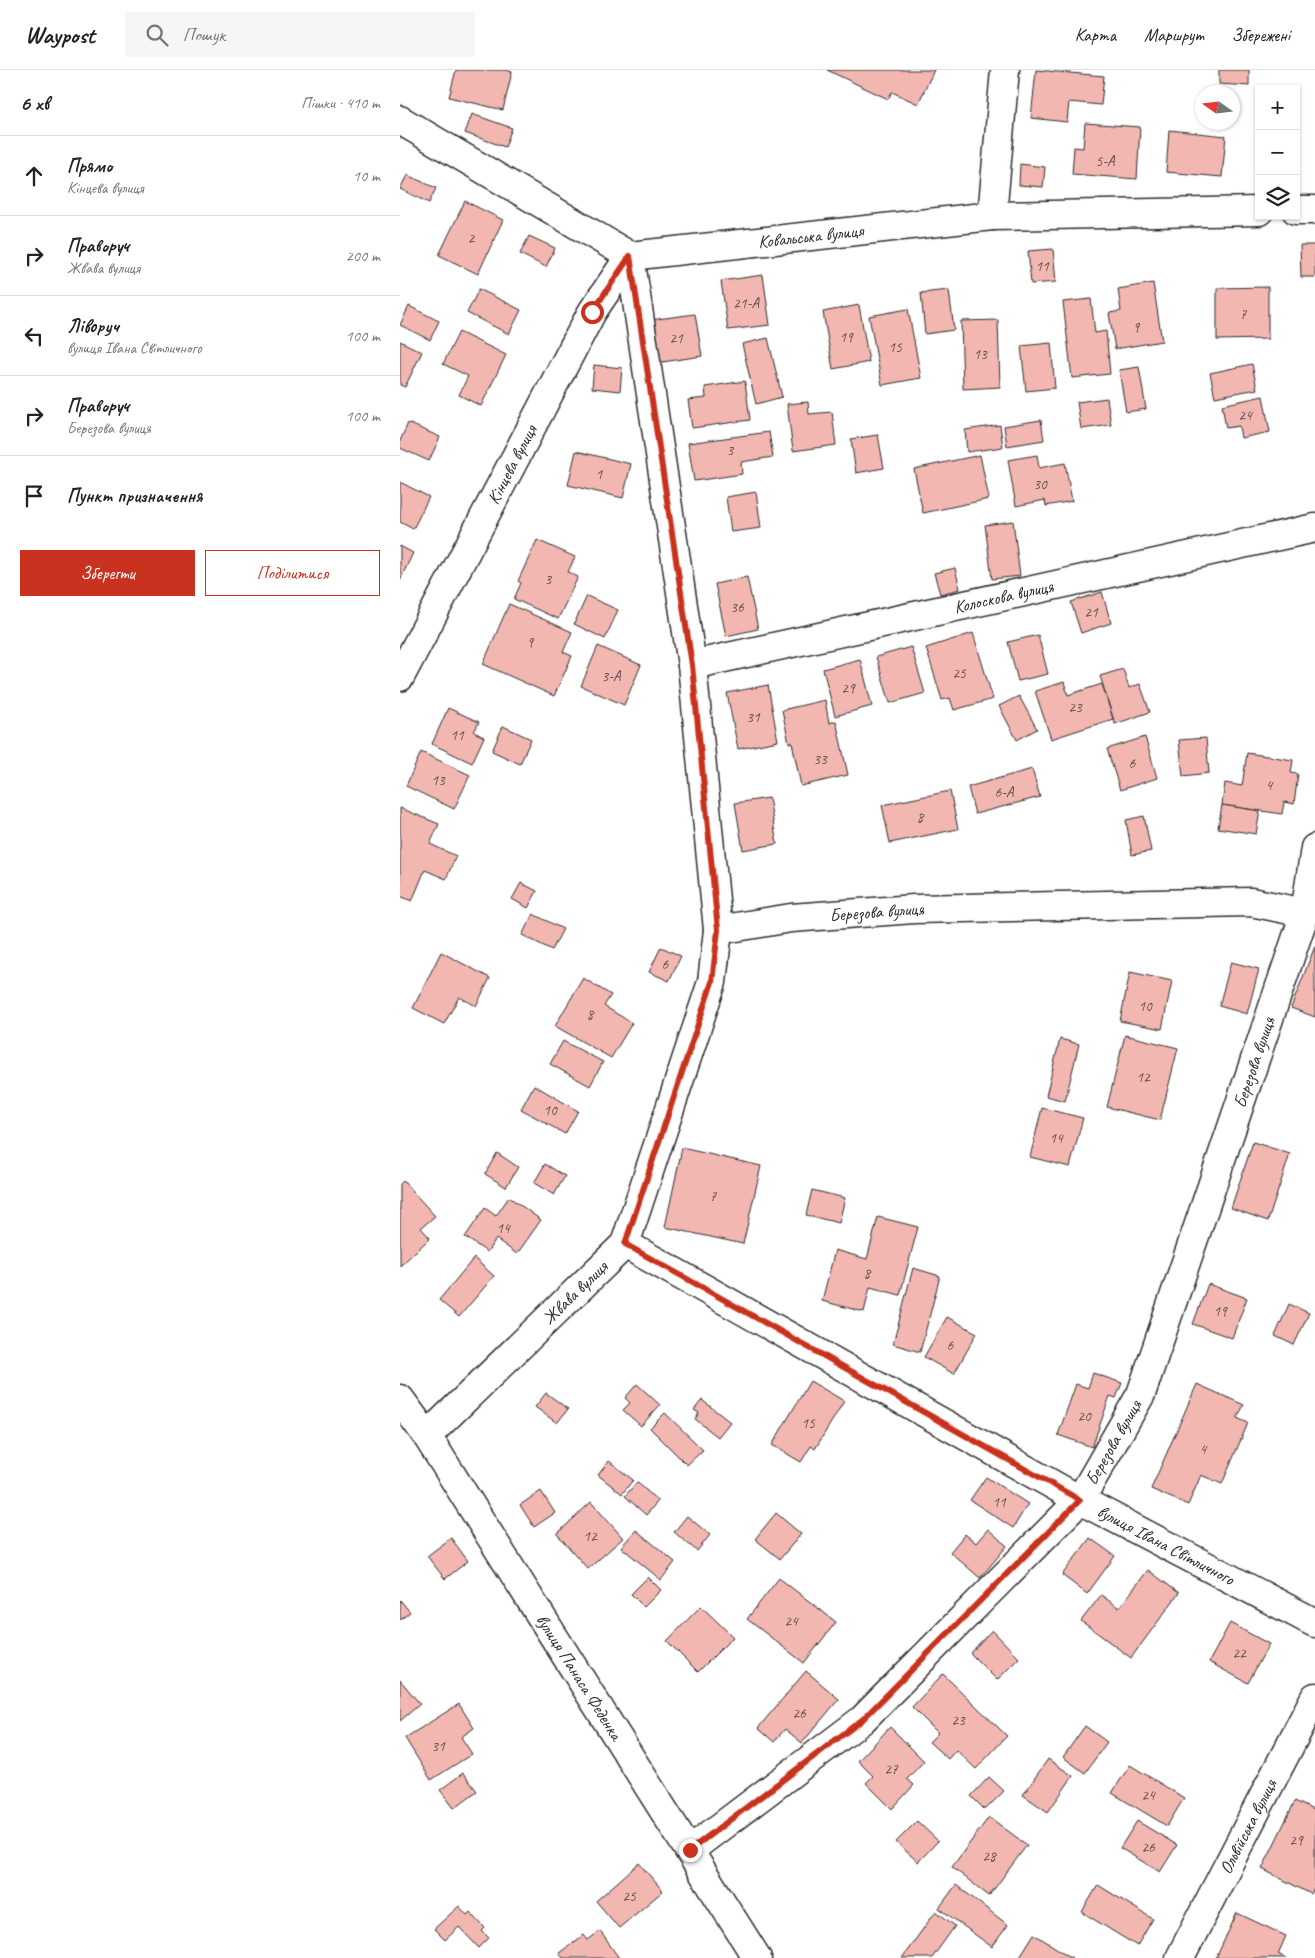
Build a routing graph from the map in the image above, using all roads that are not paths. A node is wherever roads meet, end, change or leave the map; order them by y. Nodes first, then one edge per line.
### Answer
1 (1005, 70) edge
2 (400, 120) edge
3 (1300, 210) edge
4 (1315, 210) edge
5 (1255, 211) edge
6 (992, 216) junction
7 (630, 256) junction
8 (1315, 528) edge
9 (692, 665) junction
10 (400, 677) edge
11 (1315, 848) edge
12 (1305, 913) junction
13 (718, 930) junction
14 (625, 1244) junction
15 (400, 1399) edge
16 (427, 1436) junction
17 (1080, 1500) junction
18 (1315, 1623) edge
19 (1315, 1697) edge
20 (690, 1850) junction
21 (757, 1958) edge
22 (1180, 1958) edge

1 - 6 street
2 - 7 street
3 - 4 street
5 - 6 street, Ковальська вулиця
6 - 7 street, Ковальська вулиця
7 - 9 street, Жвава вулиця
7 - 10 street, Кінцева вулиця
8 - 9 street, Колоскова вулиця
9 - 13 street, Жвава вулиця
11 - 12 street, Березова вулиця
12 - 13 street, Березова вулиця
12 - 17 street, Березова вулиця
13 - 14 street, Жвава вулиця
14 - 16 street, Жвава вулиця
14 - 17 street, вулиця Івана Світличного
15 - 16 street, вулиця Панаса Феденка
16 - 20 street, вулиця Панаса Феденка
17 - 18 street, вулиця Івана Світличного
17 - 20 street, Березова вулиця
19 - 22 street, Ольвійська вулиця
20 - 21 street, вулиця Панаса Феденка

